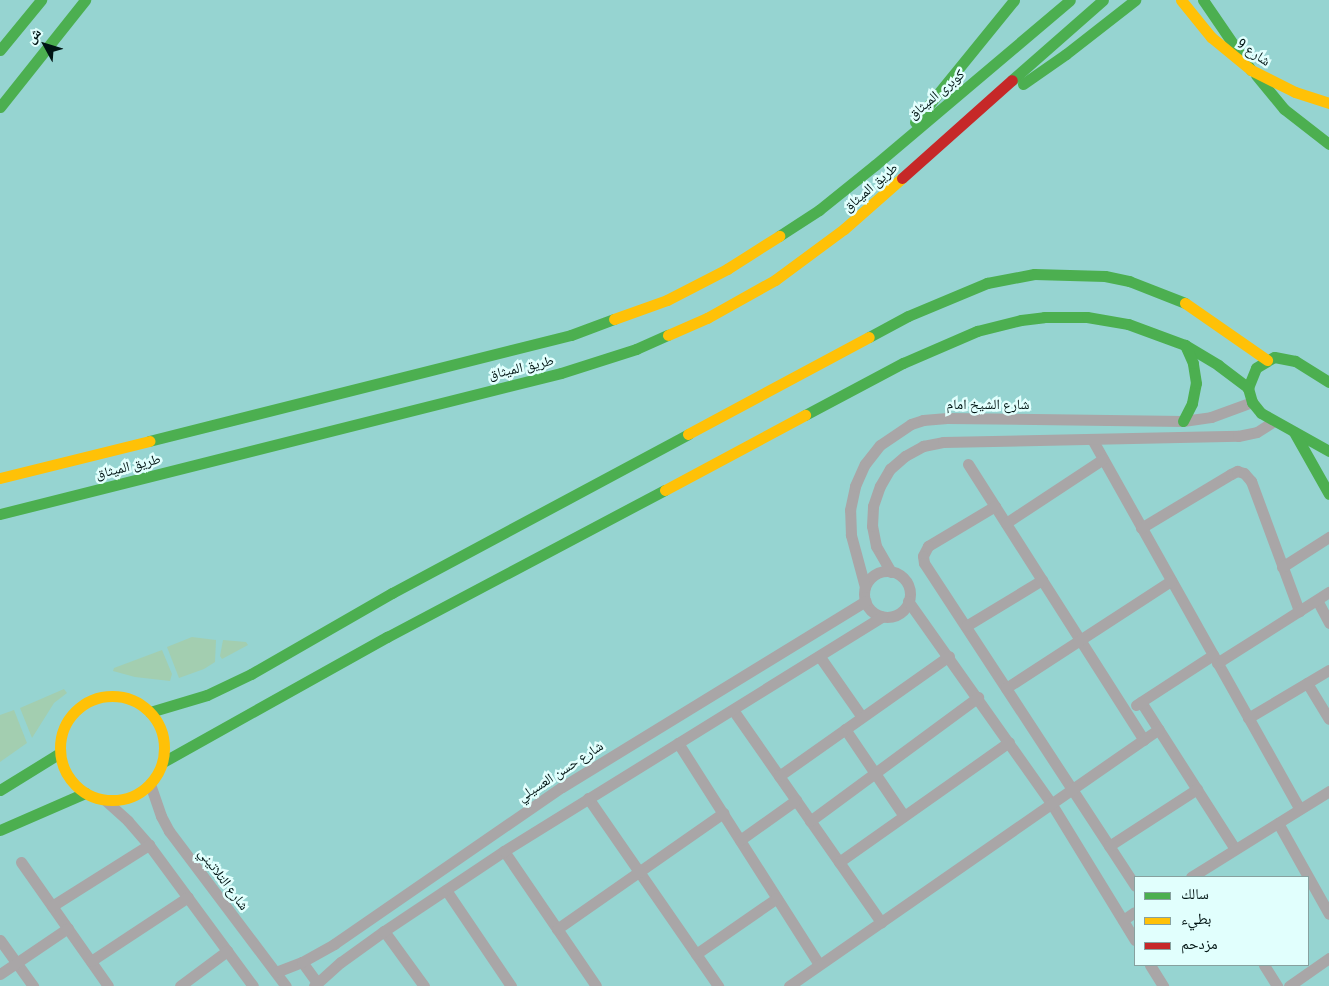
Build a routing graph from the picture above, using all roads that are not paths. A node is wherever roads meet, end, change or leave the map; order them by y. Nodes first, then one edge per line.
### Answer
1 (41, 0) edge
2 (85, 0) edge
3 (1014, 0) edge
4 (1104, 0) edge
5 (1134, 0) edge
6 (1181, 0) edge
7 (1203, 0) edge
8 (1069, 1) edge
9 (0, 50) edge
10 (1251, 70) junction
11 (1329, 103) edge
12 (0, 107) edge
13 (981, 109) junction
14 (1329, 144) edge
15 (894, 149) junction
16 (818, 210) joint
17 (1185, 345) junction
18 (1267, 360) junction
19 (1328, 380) edge
20 (1248, 388) junction
21 (1252, 402) junction
22 (1183, 421) junction
23 (1274, 421) junction
24 (1294, 432) junction
25 (1092, 439) junction
26 (1329, 451) edge
27 (1103, 459) junction
28 (968, 464) dead end
29 (0, 478) edge
30 (1329, 494) edge
31 (995, 506) junction
32 (0, 514) edge
33 (1006, 523) junction
34 (1142, 528) junction
35 (1329, 537) edge
36 (1282, 567) junction
37 (892, 572) junction
38 (1042, 580) junction
39 (1171, 581) junction
40 (865, 587) junction
41 (1329, 592) edge
42 (1317, 600) junction
43 (865, 601) junction
44 (908, 602) junction
45 (1299, 611) junction
46 (882, 617) junction
47 (1329, 623) edge
48 (966, 626) junction
49 (1080, 640) junction
50 (948, 656) junction
51 (820, 657) junction
52 (1215, 659) junction
53 (1329, 670) edge
54 (1307, 683) junction
55 (1006, 688) junction
56 (978, 697) junction
57 (1141, 702) junction
58 (733, 710) junction
59 (1126, 711) junction
60 (150, 712) junction
61 (862, 717) junction
62 (1248, 718) junction
63 (1329, 719) edge
64 (845, 729) junction
65 (1159, 730) junction
66 (1144, 740) junction
67 (1009, 742) junction
68 (678, 743) junction
69 (60, 753) junction
70 (163, 762) junction
71 (875, 773) junction
72 (779, 776) junction
73 (150, 784) junction
74 (1072, 789) junction
75 (1197, 789) junction
76 (0, 790) edge
77 (1329, 791) edge
78 (85, 793) junction
79 (588, 798) junction
80 (105, 800) junction
81 (796, 800) junction
82 (1051, 803) junction
83 (1300, 809) junction
84 (723, 813) junction
85 (904, 816) junction
86 (810, 821) junction
87 (1278, 823) junction
88 (0, 830) edge
89 (740, 840) junction
90 (149, 845) junction
91 (1109, 846) junction
92 (1235, 849) junction
93 (504, 851) junction
94 (21, 862) dead end
95 (839, 862) junction
96 (638, 872) junction
97 (1209, 872) edge
98 (1195, 876) edge
99 (1308, 876) edge
100 (1309, 878) edge
101 (1134, 884) edge
102 (446, 890) junction
103 (188, 897) junction
104 (777, 898) junction
105 (52, 906) junction
106 (1134, 913) edge
107 (1329, 914) edge
108 (1123, 920) junction
109 (880, 922) junction
110 (68, 928) junction
111 (557, 929) junction
112 (384, 931) junction
113 (1134, 938) edge
114 (0, 940) edge
115 (228, 951) junction
116 (696, 954) junction
117 (1329, 958) edge
118 (91, 961) junction
119 (302, 962) junction
120 (17, 963) junction
121 (819, 964) junction
122 (1151, 966) edge
123 (1265, 966) edge
124 (276, 972) junction
125 (0, 974) edge
126 (316, 985) edge
127 (793, 985) edge
128 (33, 986) edge
129 (108, 986) edge
130 (180, 986) edge
131 (253, 986) edge
132 (286, 986) edge
133 (424, 986) edge
134 (511, 986) edge
135 (596, 986) edge
136 (718, 986) edge
137 (1163, 986) edge
138 (1277, 986) edge
139 (1289, 986) edge

1 - 9 main road
2 - 12 main road
3 - 15 main road
4 - 13 main road
5 - 13 main road
6 - 10 main road, شارع 9
7 - 10 main road
8 - 15 main road, كوبرى الميثاق
10 - 11 main road, شارع 9
10 - 14 main road
13 - 32 main road, طريق الميثاق
15 - 16 main road, كوبرى الميثاق
16 - 29 main road, طريق الميثاق
17 - 20 main road
17 - 22 main road
17 - 70 main road
18 - 19 main road
18 - 20 main road
18 - 60 main road
20 - 21 main road
21 - 22 street, شارع الشيخ امام
21 - 23 main road
22 - 40 street, شارع الشيخ امام
23 - 24 main road
23 - 25 street
24 - 26 main road
24 - 30 main road
25 - 27 street
25 - 37 street
27 - 33 street
27 - 34 street
28 - 31 street
31 - 33 street
31 - 48 street
33 - 38 street
34 - 36 street
34 - 39 street
35 - 36 street
36 - 45 street
37 - 40 street
37 - 44 street
38 - 48 street
38 - 49 street
39 - 49 street
39 - 52 street
40 - 43 street
41 - 42 street
42 - 45 street
42 - 47 street
43 - 46 street
43 - 119 street, شارع حسن العسيلي
44 - 46 street
44 - 50 street
45 - 52 street
46 - 51 street
48 - 55 street
49 - 55 street
49 - 59 street
50 - 56 street
50 - 61 street
51 - 58 street
51 - 61 street
52 - 57 street
52 - 62 street
53 - 54 street
54 - 62 street
54 - 63 street
55 - 74 street
56 - 67 street
56 - 71 street
57 - 59 street
57 - 65 street
58 - 68 street
58 - 72 street
59 - 66 street
60 - 69 main road
60 - 70 main road
61 - 64 street
62 - 83 street
64 - 71 street
64 - 72 street
65 - 66 street
65 - 75 street
66 - 74 street
67 - 82 street
67 - 85 street
68 - 79 street
68 - 84 street
69 - 76 main road
69 - 78 main road
70 - 73 main road
71 - 85 street
71 - 86 street
72 - 81 street
73 - 80 main road
73 - 124 street, شارع التلاتيني
74 - 82 street
74 - 91 street
75 - 91 street
75 - 92 street
77 - 83 street
78 - 80 main road
78 - 88 main road
79 - 93 street
79 - 96 street
80 - 90 street
81 - 86 street
81 - 89 street
82 - 108 street
82 - 109 street
83 - 87 street
84 - 89 street
84 - 96 street
85 - 95 street
86 - 95 street
87 - 92 street
87 - 99 street
89 - 104 street
90 - 103 street
90 - 105 street
91 - 101 street
92 - 97 street
93 - 102 street
93 - 111 street
94 - 105 street
95 - 109 street
96 - 111 street
96 - 116 street
97 - 98 street
100 - 107 street
102 - 112 street
102 - 134 street
103 - 115 street
103 - 118 street
104 - 116 street
104 - 121 street
105 - 110 street
106 - 108 street
108 - 113 street
109 - 121 street
110 - 118 street
110 - 120 street
111 - 135 street
112 - 126 street
112 - 133 street
114 - 120 street
115 - 130 street
115 - 131 street
116 - 136 street
117 - 139 street
118 - 129 street
119 - 124 street, شارع حسن العسيلي
119 - 126 street
120 - 125 street
120 - 128 street
121 - 127 street
122 - 137 street
123 - 138 street
124 - 132 street, شارع التلاتيني

